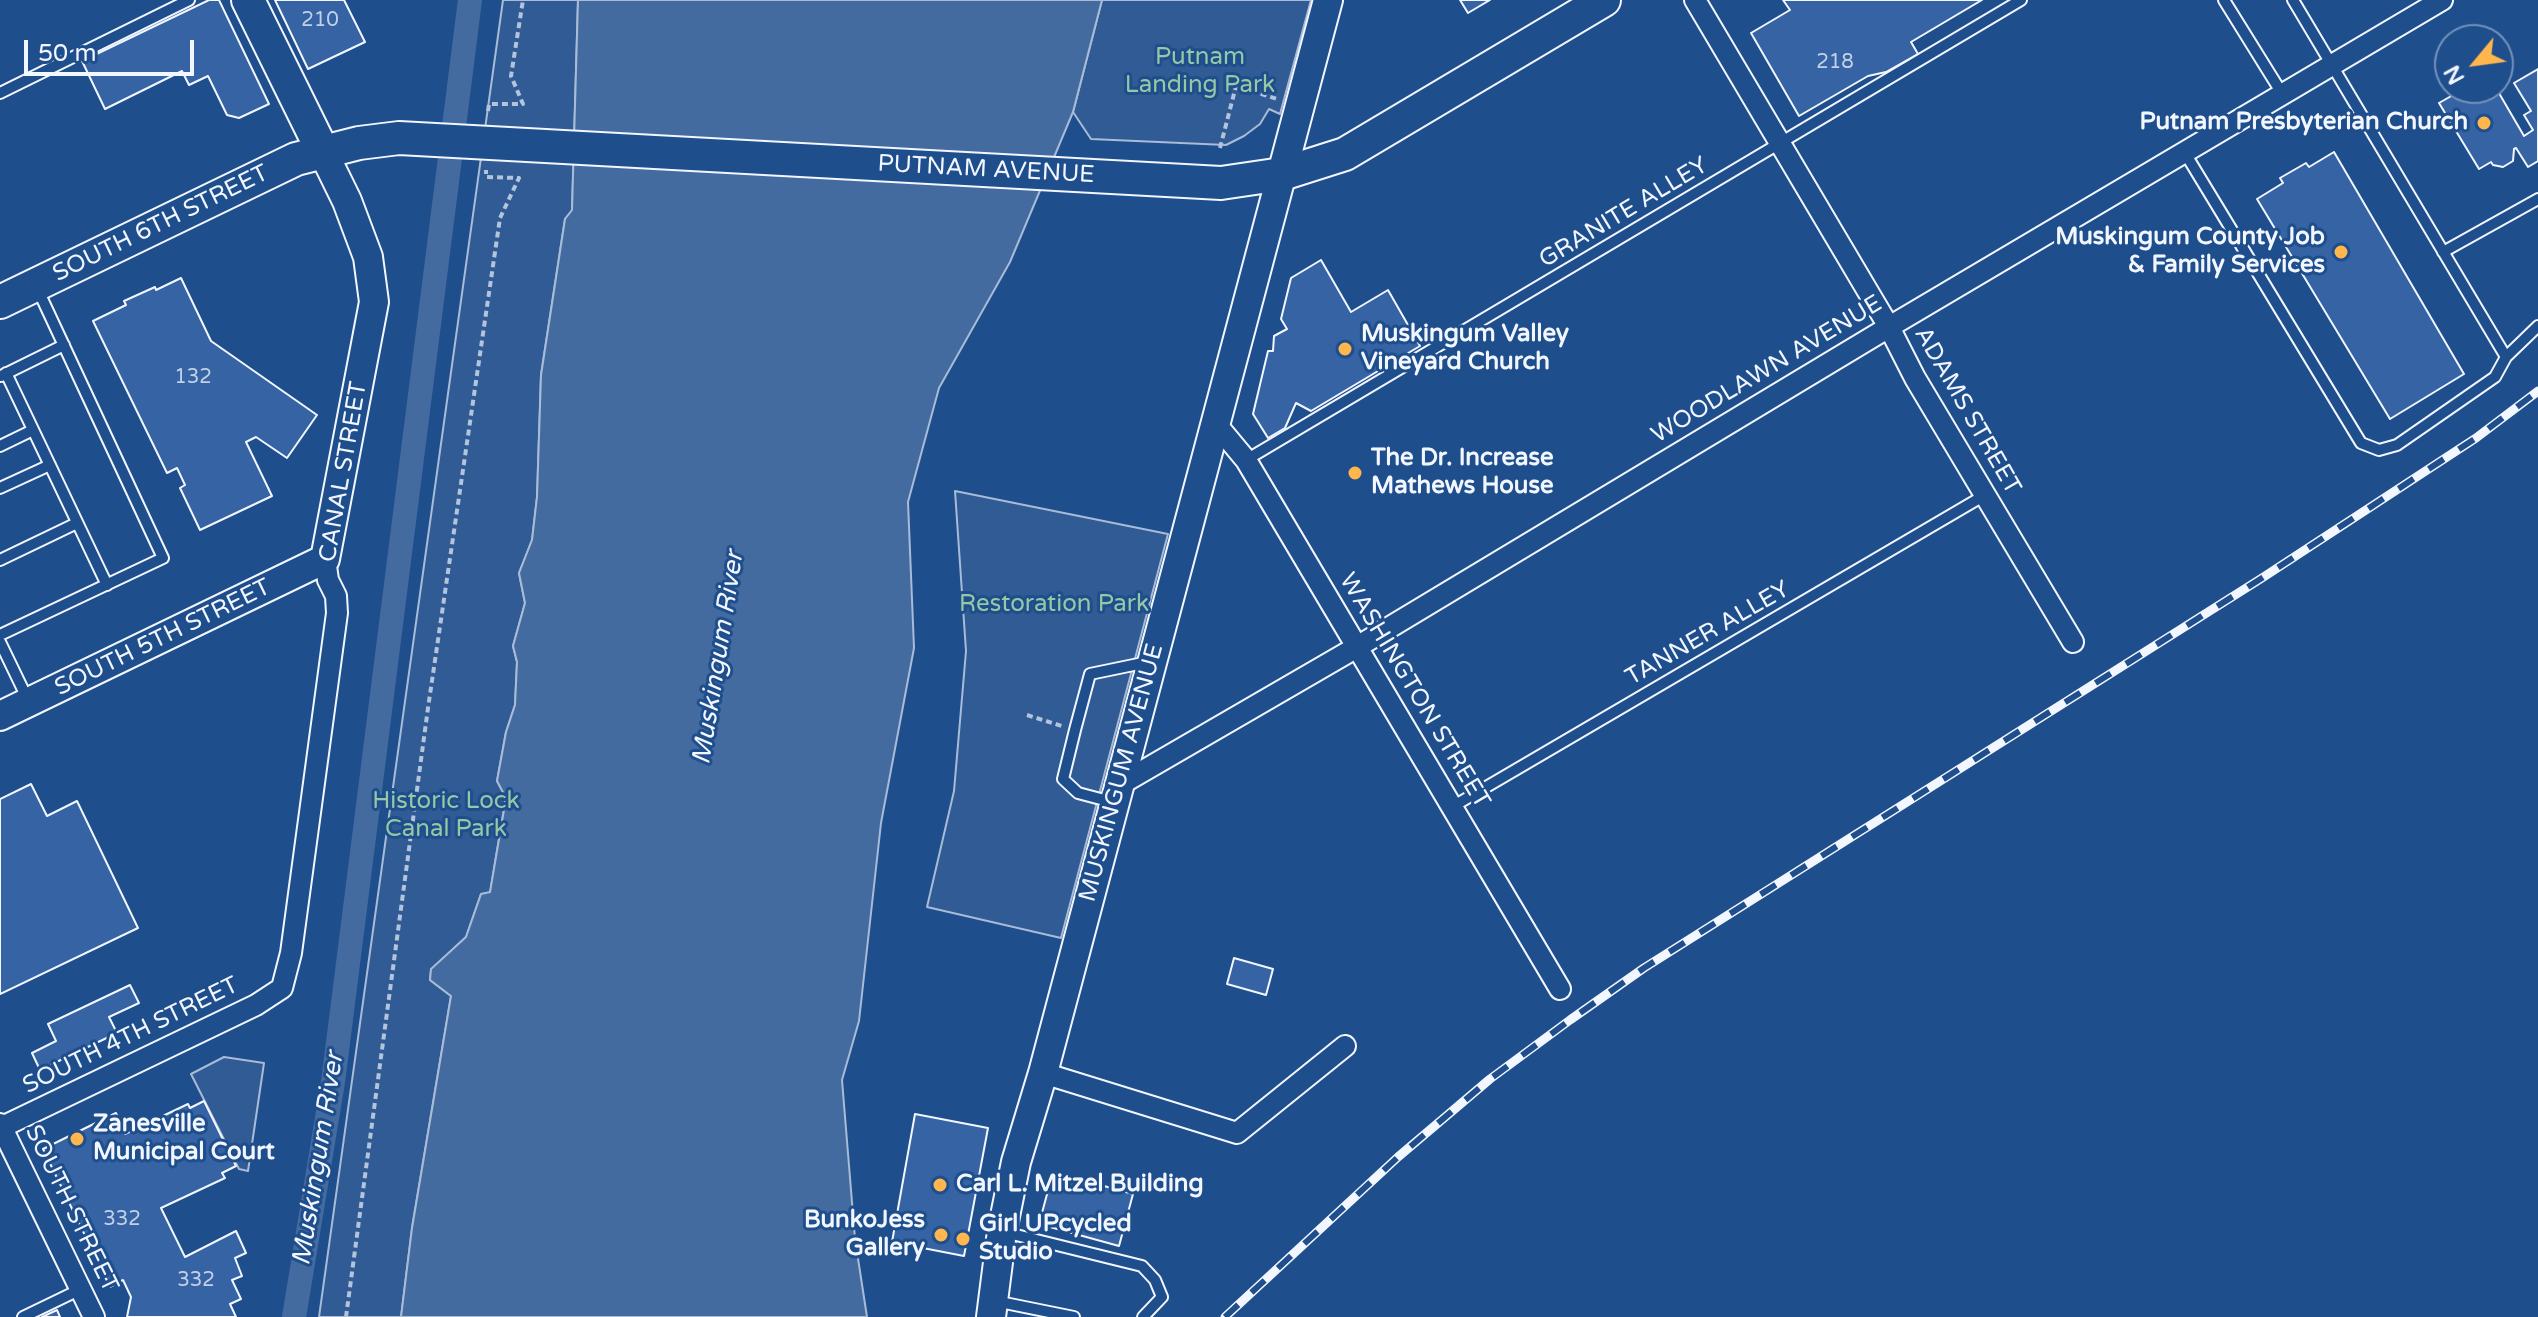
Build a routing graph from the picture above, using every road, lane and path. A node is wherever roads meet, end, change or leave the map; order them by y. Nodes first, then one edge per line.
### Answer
1 (189, 0) edge
2 (248, 0) edge
3 (523, 0) edge
4 (1328, 0) edge
5 (1604, 0) edge
6 (1695, 0) edge
7 (2021, 0) edge
8 (2224, 0) edge
9 (2293, 0) edge
10 (2442, 0) edge
11 (2418, 6) edge
12 (2331, 67) junction
13 (0, 93) edge
14 (2283, 95) junction
15 (1277, 99) dead end
16 (488, 111) dead end
17 (1780, 143) junction
18 (1220, 148) dead end
19 (323, 152) junction
20 (2185, 153) junction
21 (486, 170) dead end
22 (1282, 174) junction
23 (2538, 199) edge
24 (2443, 252) junction
25 (36, 284) junction
26 (0, 302) edge
27 (2538, 326) edge
28 (1889, 327) junction
29 (64, 345) junction
30 (2506, 357) junction
31 (3, 375) edge
32 (1216, 424) junction
33 (33, 430) junction
34 (0, 446) edge
35 (1246, 460) junction
36 (50, 465) junction
37 (0, 488) edge
38 (1985, 495) junction
39 (77, 523) junction
40 (325, 559) junction
41 (0, 560) edge
42 (107, 585) junction
43 (0, 635) edge
44 (0, 642) edge
45 (2073, 642) dead end
46 (1357, 647) junction
47 (1152, 661) junction
48 (29, 702) junction
49 (1027, 715) dead end
50 (0, 716) edge
51 (1075, 730) junction
52 (1116, 794) junction
53 (1452, 807) junction
54 (282, 988) joint
55 (1560, 989) dead end
56 (1345, 1046) dead end
57 (1043, 1073) junction
58 (0, 1126) edge
59 (1002, 1231) junction
60 (81, 1289) junction
61 (992, 1309) edge
62 (23, 1317) edge
63 (94, 1317) edge
64 (346, 1317) edge
65 (1074, 1317) edge
66 (1143, 1317) edge

1 - 13 lane
2 - 19 main road
3 - 16 path
4 - 22 street, MUSKINGUM AVENUE
5 - 22 main road, PUTNAM AVENUE
6 - 17 street, ADAMS STREET
7 - 17 lane, GRANITE ALLEY
8 - 14 lane
9 - 12 lane
10 - 11 street, WOODLAWN AVENUE
11 - 12 street, WOODLAWN AVENUE
12 - 14 street, WOODLAWN AVENUE
12 - 24 lane
14 - 20 street, WOODLAWN AVENUE
15 - 18 path
17 - 28 street, ADAMS STREET
17 - 35 lane, GRANITE ALLEY
19 - 22 main road, PUTNAM AVENUE
19 - 25 main road, SOUTH 6TH STREET
19 - 40 street, CANAL STREET
20 - 28 street, WOODLAWN AVENUE
20 - 30 lane
21 - 64 path
22 - 32 street, MUSKINGUM AVENUE
23 - 24 lane
24 - 30 lane
25 - 26 main road, SOUTH 6TH STREET
25 - 29 lane
27 - 30 lane
28 - 38 street, ADAMS STREET
28 - 46 street, WOODLAWN AVENUE
29 - 31 lane
29 - 42 lane
31 - 33 lane
32 - 35 street, WASHINGTON STREET
32 - 47 street, MUSKINGUM AVENUE
33 - 34 lane
33 - 36 lane
35 - 46 street, WASHINGTON STREET
36 - 37 lane
36 - 39 lane
38 - 45 street, ADAMS STREET
38 - 53 lane, TANNER ALLEY
39 - 41 lane
39 - 42 lane
40 - 48 street, SOUTH 5TH STREET
40 - 54 street, CANAL STREET
42 - 43 lane
44 - 48 lane
46 - 52 street, WOODLAWN AVENUE
46 - 53 street, WASHINGTON STREET
47 - 51 lane
47 - 52 street, MUSKINGUM AVENUE
48 - 50 street, SOUTH 5TH STREET
49 - 51 path
51 - 52 lane
52 - 57 street, MUSKINGUM AVENUE
53 - 55 street, WASHINGTON STREET
54 - 58 street, SOUTH 4TH STREET
56 - 57 street
57 - 59 street, MUSKINGUM AVENUE
58 - 60 street, SOUTH STREET
59 - 61 street, MUSKINGUM AVENUE
59 - 66 lane
60 - 62 lane
60 - 63 street, SOUTH STREET
61 - 65 lane

